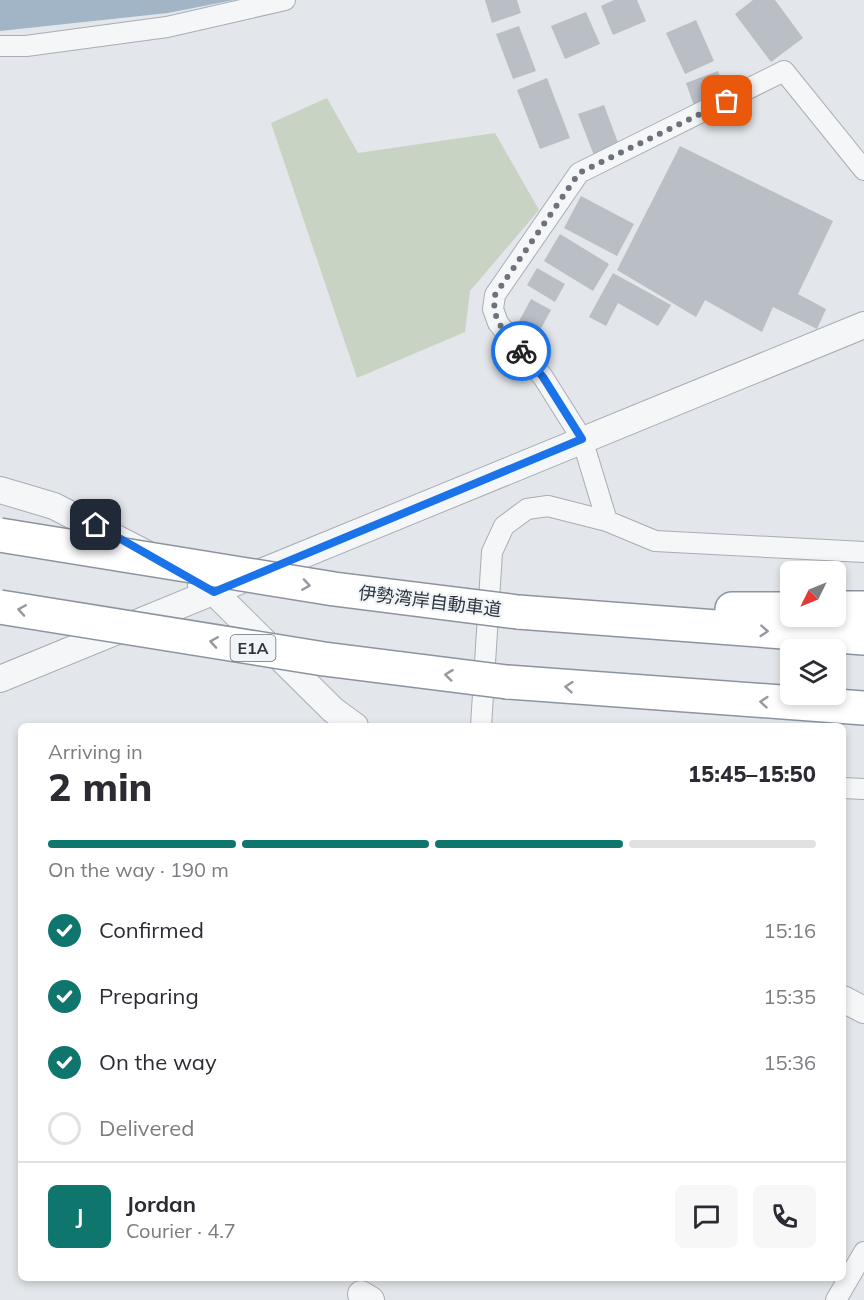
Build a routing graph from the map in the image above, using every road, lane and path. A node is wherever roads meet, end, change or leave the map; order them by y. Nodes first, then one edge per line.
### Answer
1 (285, 0) edge
2 (0, 46) edge
3 (864, 170) edge
4 (864, 325) edge
5 (582, 439) junction
6 (0, 490) edge
7 (607, 521) junction
8 (0, 535) edge
9 (864, 552) edge
10 (214, 592) junction
11 (0, 607) edge
12 (846, 608) edge
13 (864, 608) edge
14 (780, 609) edge
15 (518, 612) junction
16 (864, 638) edge
17 (0, 679) edge
18 (864, 708) edge
19 (351, 723) edge
20 (481, 723) edge
21 (846, 789) edge
22 (864, 789) edge
23 (846, 1001) edge
24 (864, 1010) edge
25 (864, 1252) edge
26 (836, 1300) edge

1 - 2 street
3 - 5 street
4 - 5 street
5 - 7 street
5 - 10 street
6 - 10 street
7 - 9 street
7 - 20 street
8 -> 15 highway, 伊勢湾岸自動車道, bridge
10 - 17 street
10 - 19 street
18 -> 11 highway, E1A, bridge
12 - 13 highway
14 - 15 highway
15 -> 16 highway, 伊勢湾岸自動車道
21 - 22 street
23 - 24 street
25 - 26 street

